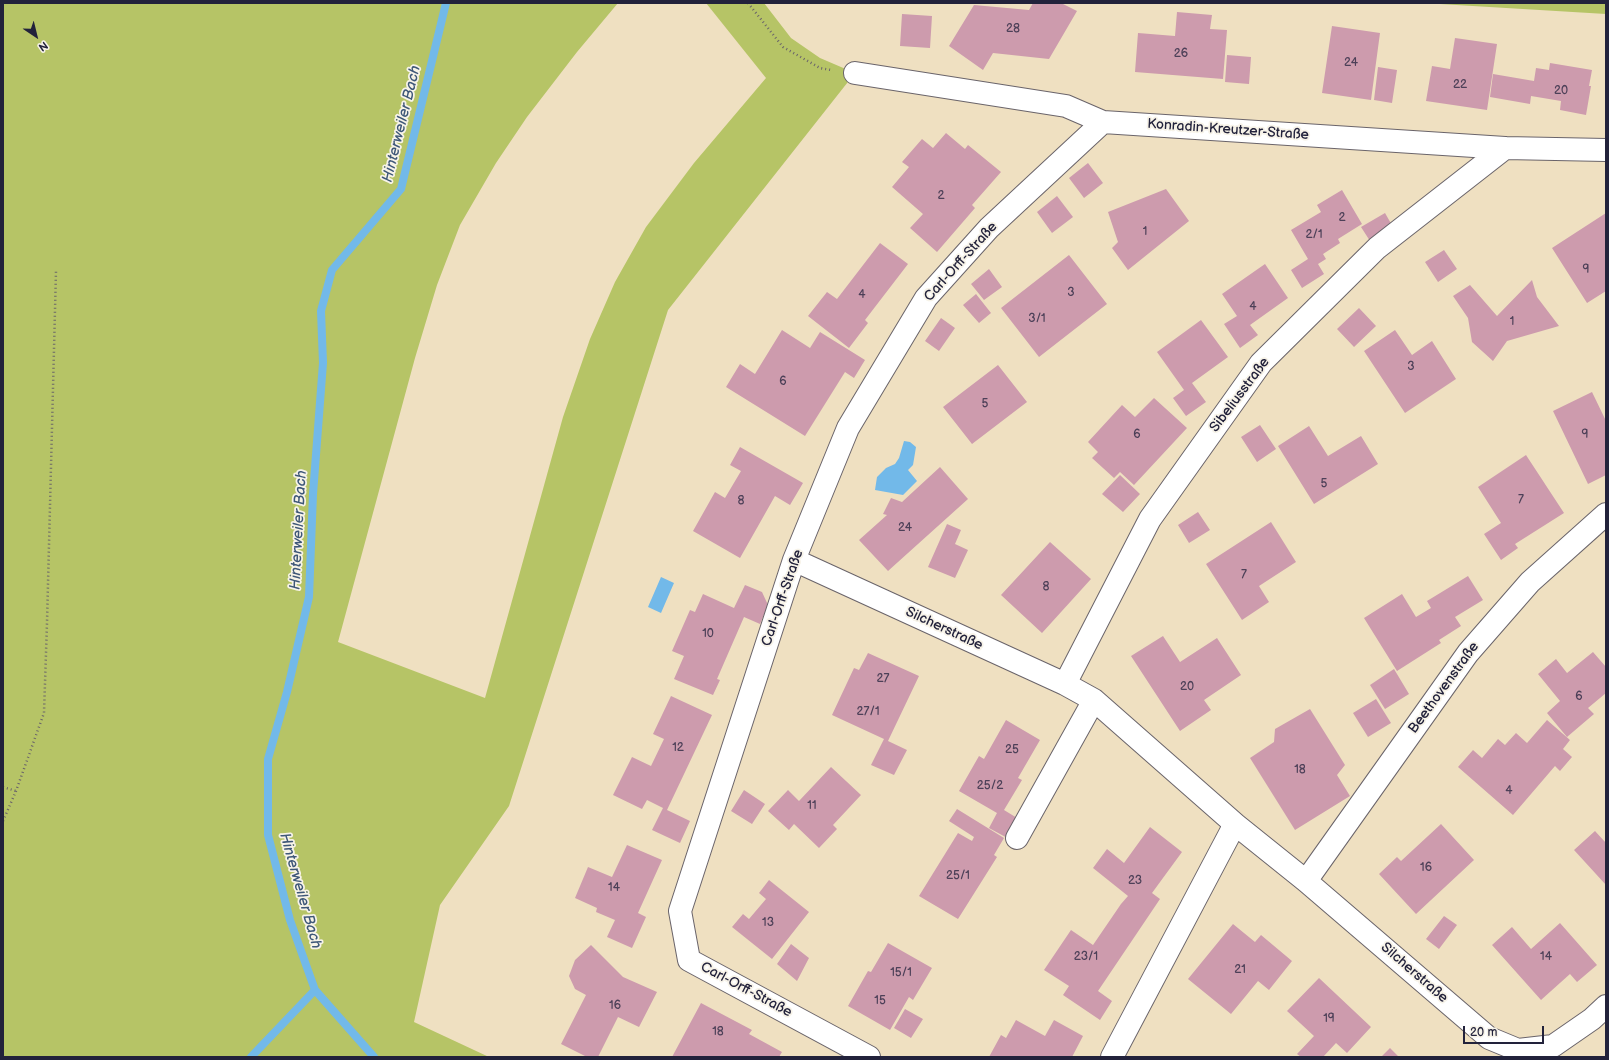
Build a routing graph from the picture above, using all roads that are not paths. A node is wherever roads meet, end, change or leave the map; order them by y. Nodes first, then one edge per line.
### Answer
1 (855, 73) road end
2 (1103, 122) junction
3 (1505, 148) junction
4 (1606, 150) edge
5 (1606, 514) edge
6 (794, 560) junction
7 (1065, 684) junction
8 (1094, 700) junction
9 (1235, 824) junction
10 (1017, 838) dead end
11 (1306, 881) junction
12 (1606, 1006) edge
13 (869, 1057) edge
14 (1112, 1057) edge

1 - 2 street, Konradin-Kreutzer-Straße
2 - 3 street, Konradin-Kreutzer-Straße
2 - 6 street, Carl-Orff-Straße
3 - 4 street, Konradin-Kreutzer-Straße
3 - 7 street, Sibeliusstraße
5 - 11 street, Beethovenstraße
6 - 7 street, Silcherstraße
6 - 13 street, Carl-Orff-Straße
7 - 8 street, Silcherstraße
8 - 9 street, Silcherstraße
8 - 10 street
9 - 11 street, Silcherstraße
9 - 14 street
11 - 12 street, Silcherstraße

